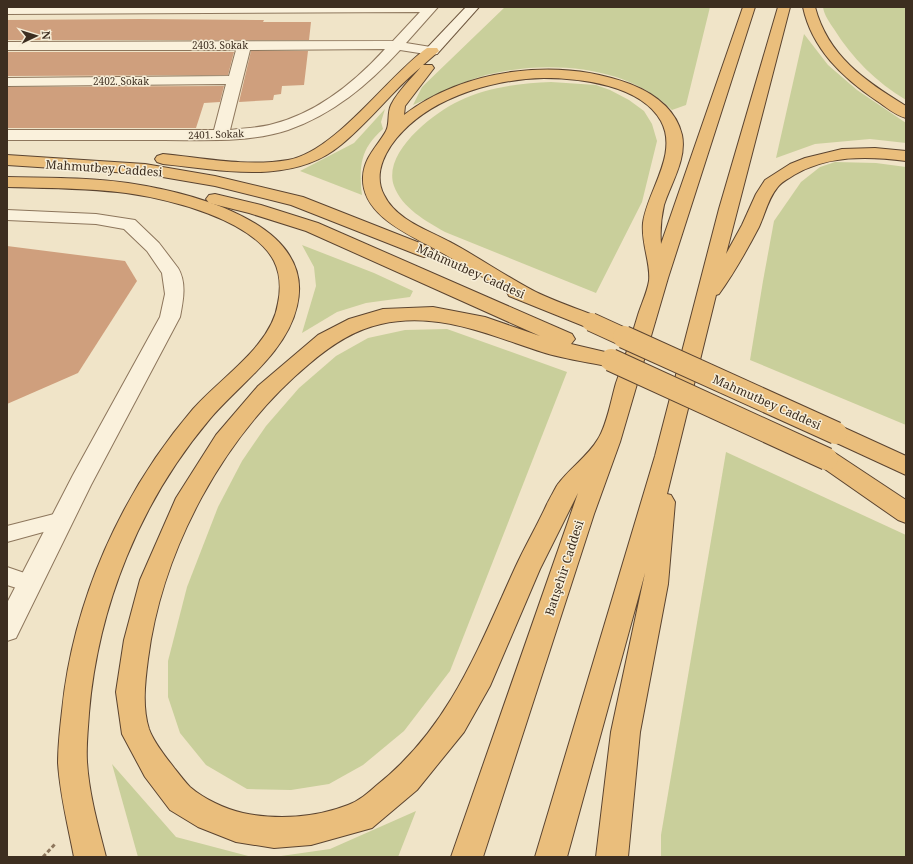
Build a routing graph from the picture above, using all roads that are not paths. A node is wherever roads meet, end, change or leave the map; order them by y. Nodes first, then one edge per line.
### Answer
1 (473, 7) edge
2 (749, 7) edge
3 (784, 7) edge
4 (809, 7) edge
5 (432, 8) edge
6 (7, 10) edge
7 (244, 44) junction
8 (396, 45) junction
9 (7, 46) edge
10 (432, 51) junction
11 (235, 80) junction
12 (7, 82) edge
13 (230, 95) junction
14 (214, 96) dead end
15 (906, 113) edge
16 (395, 129) junction
17 (7, 135) edge
18 (221, 135) junction
19 (906, 156) edge
20 (9, 160) edge
21 (7, 182) edge
22 (148, 191) junction
23 (7, 215) edge
24 (659, 278) junction
25 (530, 297) junction
26 (704, 300) junction
27 (611, 360) junction
28 (836, 433) junction
29 (609, 442) junction
30 (906, 452) edge
31 (666, 456) junction
32 (827, 459) junction
33 (906, 466) edge
34 (906, 496) edge
35 (906, 513) edge
36 (62, 520) junction
37 (7, 534) edge
38 (7, 576) edge
39 (29, 583) junction
40 (7, 629) edge
41 (90, 857) edge
42 (467, 857) edge
43 (551, 857) edge
44 (612, 857) edge

1 - 10 street
2 - 24 highway, Batışehir Caddesi
3 - 26 highway
4 - 15 highway
5 - 6 street
5 - 8 street, 2401. Sokak
7 - 8 street, 2403. Sokak
7 - 9 street, 2403. Sokak
7 - 11 street
8 - 10 street, 2403. Sokak
8 - 18 street, 2401. Sokak
10 - 16 highway
10 - 20 highway
11 - 12 street, 2402. Sokak
11 - 13 street
13 - 14 street
13 - 18 street
16 - 24 highway
16 - 25 highway
17 - 18 street, 2401. Sokak
19 - 26 highway
20 - 25 highway, Mahmutbey Caddesi
21 - 22 highway
22 - 27 highway, Mahmutbey Caddesi
22 - 41 highway
23 - 36 street
24 - 29 highway, Batışehir Caddesi
25 - 28 highway, Mahmutbey Caddesi, bridge
26 - 31 highway
27 - 29 highway
27 - 32 highway, Mahmutbey Caddesi, bridge
28 - 30 highway
28 - 33 highway, Mahmutbey Caddesi
29 - 42 highway, Batışehir Caddesi
31 - 43 highway
31 - 44 highway
32 - 34 highway, Mahmutbey Caddesi
32 - 35 highway
36 - 37 lane
36 - 39 street
38 - 39 lane
39 - 40 street

